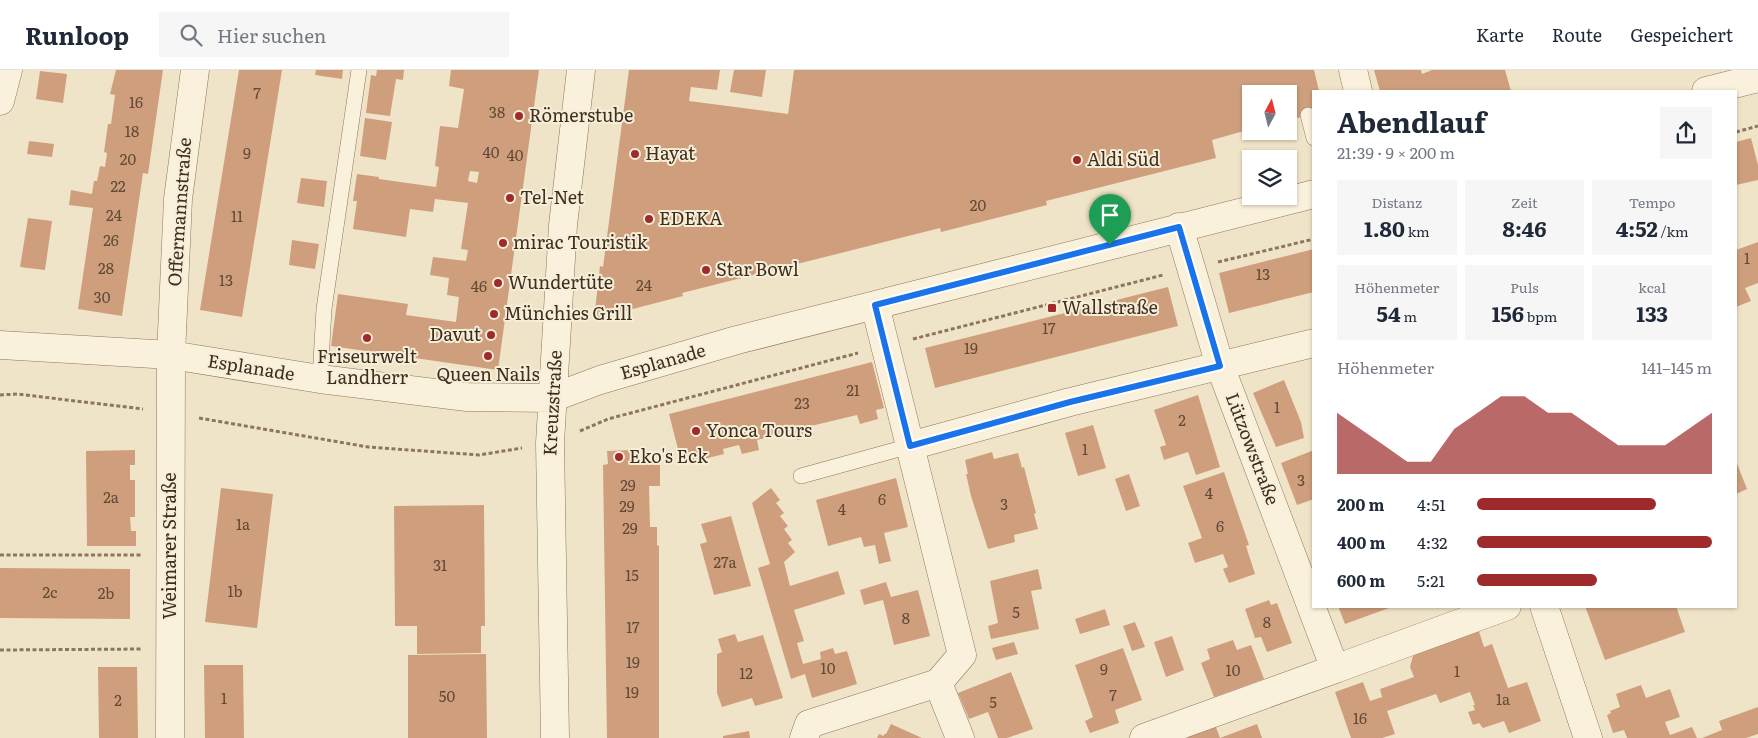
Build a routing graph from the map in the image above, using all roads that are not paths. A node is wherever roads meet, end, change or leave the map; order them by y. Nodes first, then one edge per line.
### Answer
1 (8, 70) edge
2 (195, 70) edge
3 (359, 70) edge
4 (581, 70) edge
5 (1354, 70) edge
6 (1758, 78) edge
7 (1358, 90) edge
8 (1710, 90) edge
9 (0, 101) edge
10 (1308, 115) dead end
11 (1312, 130) edge
12 (1312, 194) edge
13 (1179, 227) junction
14 (875, 305) junction
15 (1312, 343) edge
16 (0, 346) edge
17 (171, 355) junction
18 (1220, 366) junction
19 (320, 379) junction
20 (552, 398) junction
21 (910, 446) junction
22 (801, 476) dead end
23 (1502, 608) edge
24 (1545, 608) edge
25 (1335, 669) junction
26 (938, 683) junction
27 (170, 738) edge
28 (554, 738) edge
29 (804, 738) edge
30 (960, 738) edge
31 (1144, 738) edge
32 (1588, 738) edge

1 - 9 street
2 - 17 street, Offermannstraße
3 - 19 lane
4 - 20 street, Kreuzstraße
5 - 7 street
6 - 8 street
10 - 11 lane
12 - 13 street, Esplanade
13 - 14 street, Esplanade
13 - 18 street, Lützowstraße
14 - 20 street, Esplanade
14 - 21 street
15 - 18 street
16 - 17 street, Esplanade
17 - 19 street, Esplanade
17 - 27 street, Weimarer Straße
18 - 21 street
18 - 25 street, Lützowstraße
19 - 20 street, Esplanade
20 - 28 street, Kreuzstraße
21 - 22 lane
21 - 26 street
23 - 25 street
24 - 32 street
25 - 31 street
26 - 29 street
26 - 30 street

